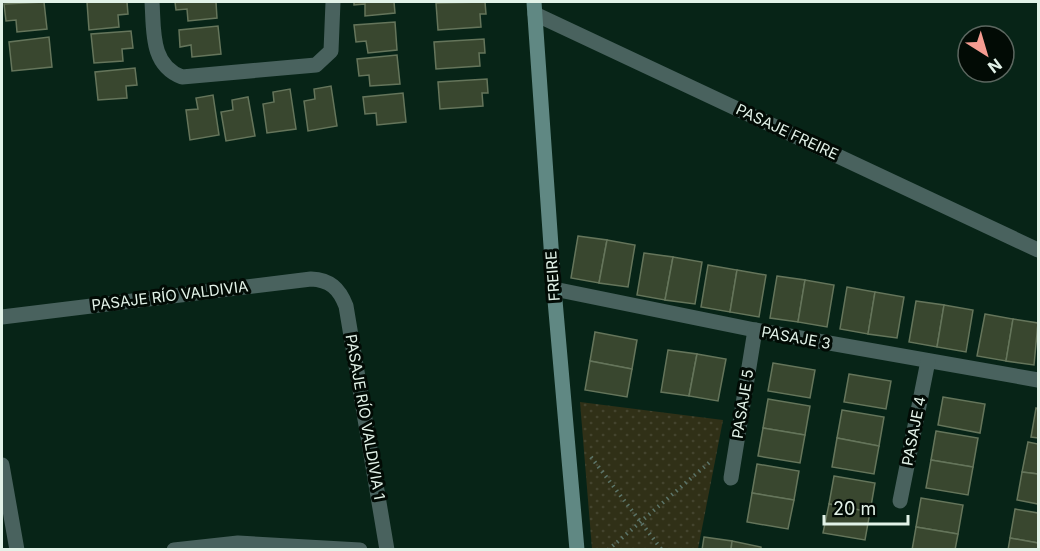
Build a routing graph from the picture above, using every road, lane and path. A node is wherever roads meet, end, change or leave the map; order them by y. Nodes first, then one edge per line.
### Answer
1 (152, 2) edge
2 (333, 2) edge
3 (535, 8) edge
4 (1038, 250) edge
5 (336, 288) joint
6 (554, 289) junction
7 (2, 317) edge
8 (755, 330) junction
9 (928, 361) junction
10 (1038, 380) edge
11 (566, 424) junction
12 (2, 465) edge
13 (731, 478) dead end
14 (690, 480) dead end
15 (900, 501) dead end
16 (642, 521) junction
17 (328, 548) edge
18 (17, 549) edge
19 (174, 549) edge
20 (360, 549) edge
21 (387, 549) edge
22 (577, 549) edge
23 (608, 549) edge
24 (662, 549) edge

1 - 2 street
3 - 4 street, PASAJE FREIRE
3 - 6 street, FREIRE
5 - 7 street, PASAJE RÍO VALDIVIA
5 - 21 street, PASAJE RÍO VALDIVIA 1
6 - 8 street, PASAJE 3
6 - 11 street, FREIRE
8 - 9 street, PASAJE 3
8 - 13 street, PASAJE 5
9 - 10 street, PASAJE 3
9 - 15 street, PASAJE 4
11 - 16 path
11 - 22 street, FREIRE
12 - 18 street
14 - 16 path
16 - 23 path
16 - 24 path
17 - 19 street
17 - 20 street

